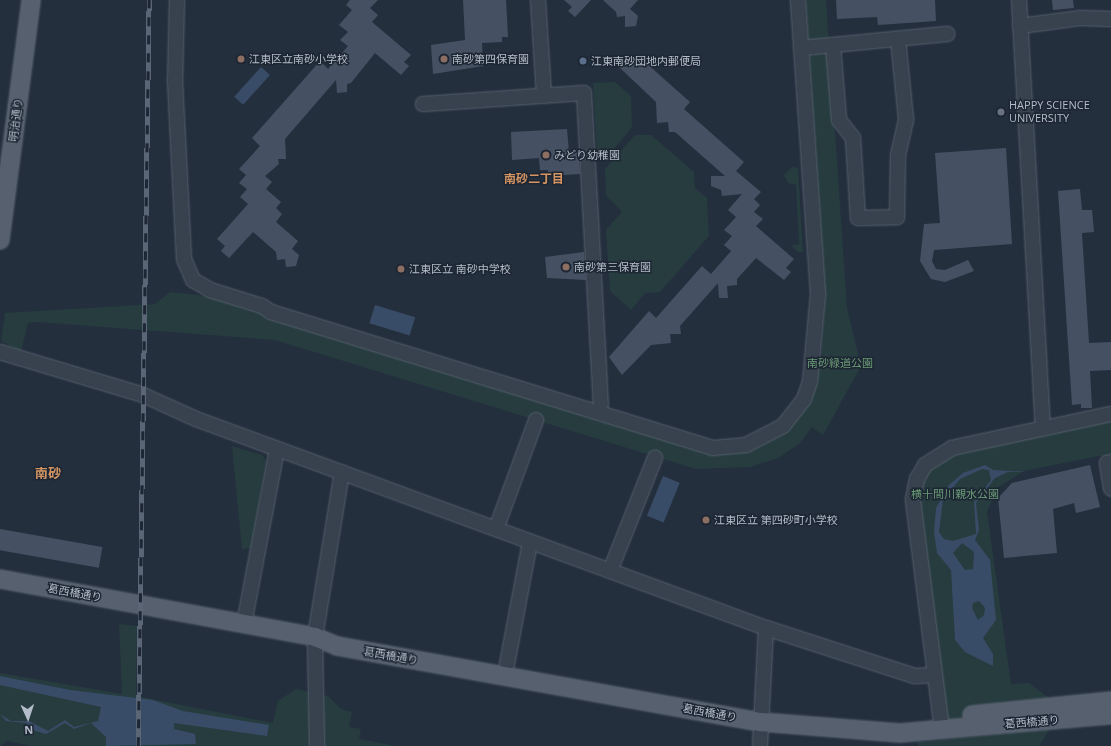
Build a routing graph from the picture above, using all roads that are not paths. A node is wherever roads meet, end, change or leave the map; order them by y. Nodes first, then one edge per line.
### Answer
1 (31, 0) edge
2 (177, 0) edge
3 (538, 0) edge
4 (798, 0) edge
5 (1019, 0) edge
6 (1111, 19) edge
7 (1020, 26) junction
8 (947, 34) dead end
9 (898, 39) junction
10 (833, 45) junction
11 (801, 48) junction
12 (544, 96) junction
13 (423, 104) dead end
14 (2, 208) edge
15 (0, 240) edge
16 (0, 352) edge
17 (601, 405) dead end
18 (1111, 414) edge
19 (536, 420) dead end
20 (1043, 428) junction
21 (277, 449) junction
22 (655, 458) dead end
23 (1111, 462) edge
24 (342, 472) junction
25 (1111, 489) edge
26 (496, 529) junction
27 (530, 542) junction
28 (610, 571) junction
29 (0, 579) edge
30 (244, 624) junction
31 (766, 628) junction
32 (315, 637) junction
33 (507, 664) junction
34 (935, 675) junction
35 (1111, 701) edge
36 (1111, 715) edge
37 (762, 716) junction
38 (941, 724) junction
39 (317, 741) edge
40 (760, 746) edge

1 - 14 main road, 明治通り
2 - 11 street
3 - 12 street
4 - 11 street
5 - 7 street
6 - 7 street
7 - 20 street
8 - 9 street
9 - 10 street
9 - 10 street
10 - 11 street
12 - 13 street
12 - 17 street
14 - 15 main road, 明治通り
16 - 21 street
18 - 20 street
19 - 26 street
20 - 34 street
21 - 24 street
21 - 30 street
22 - 28 street
23 - 25 street
24 - 26 street
24 - 32 street
26 - 27 street
27 - 28 street
27 - 33 street
28 - 31 street
29 - 30 main road, 葛西橋通り
30 - 32 main road, 葛西橋通り
31 - 34 street
31 - 37 street
32 - 33 main road, 葛西橋通り
32 - 37 main road, 葛西橋通り
32 - 39 street
33 - 37 main road, 葛西橋通り
34 - 38 street
35 - 38 main road, 葛西橋通り
36 - 38 main road, 葛西橋通り
37 - 38 main road, 葛西橋通り
37 - 40 street

